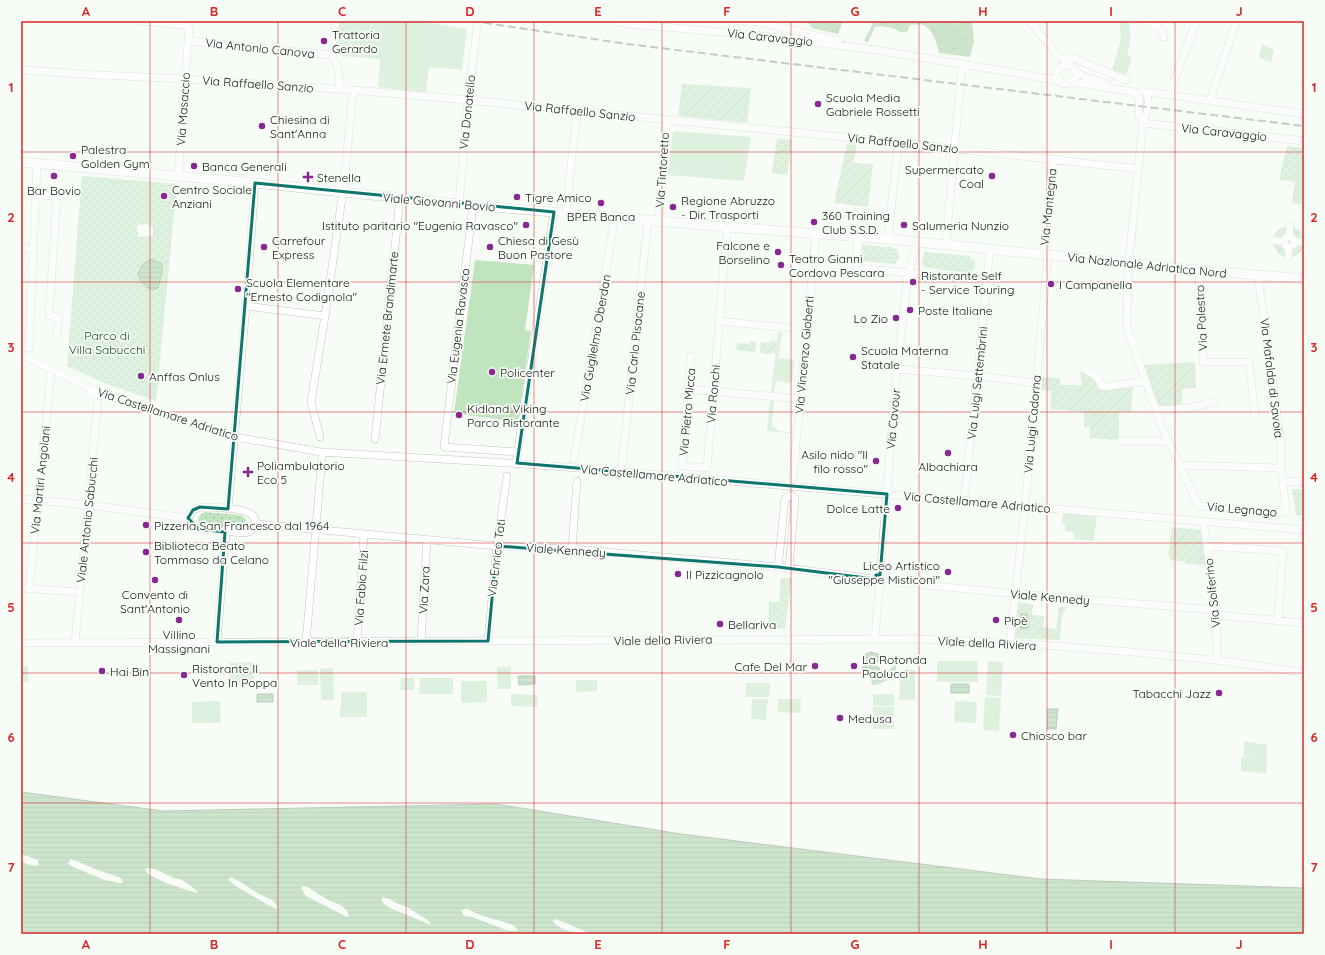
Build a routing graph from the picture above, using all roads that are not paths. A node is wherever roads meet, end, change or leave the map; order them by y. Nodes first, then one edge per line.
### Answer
1 (140, 21) edge
2 (336, 21) edge
3 (478, 21) edge
4 (616, 21) edge
5 (738, 21) edge
6 (1029, 21) edge
7 (1145, 21) edge
8 (1196, 22) dead end
9 (1235, 25) dead end
10 (1164, 37) dead end
11 (188, 41) junction
12 (876, 50) junction
13 (1057, 53) junction
14 (332, 55) junction
15 (1071, 57) dead end
16 (962, 64) junction
17 (1069, 65) junction
18 (1058, 69) junction
19 (21, 70) edge
20 (1075, 71) junction
21 (1035, 76) junction
22 (185, 79) junction
23 (1126, 80) dead end
24 (1059, 81) junction
25 (1072, 82) junction
26 (340, 89) junction
27 (353, 90) junction
28 (1148, 93) junction
29 (1170, 95) junction
30 (1140, 99) junction
31 (468, 100) junction
32 (1210, 101) junction
33 (577, 111) junction
34 (1304, 114) edge
35 (666, 119) junction
36 (1143, 123) junction
37 (1304, 141) edge
38 (898, 143) junction
39 (954, 149) junction
40 (1053, 160) junction
41 (21, 162) edge
42 (37, 164) junction
43 (1138, 169) junction
44 (178, 177) junction
45 (255, 183) junction
46 (343, 192) junction
47 (36, 194) junction
48 (400, 198) junction
49 (459, 204) junction
50 (473, 205) junction
51 (554, 212) junction
52 (566, 213) junction
53 (615, 217) junction
54 (648, 220) junction
55 (658, 221) junction
56 (1290, 226) dead end
57 (726, 227) junction
58 (816, 233) junction
59 (858, 236) junction
60 (888, 239) junction
61 (1273, 241) dead end
62 (918, 242) junction
63 (1289, 242) junction
64 (1304, 242) edge
65 (946, 244) junction
66 (21, 248) edge
67 (33, 249) junction
68 (990, 249) junction
69 (1046, 254) junction
70 (1288, 257) dead end
71 (1129, 263) junction
72 (1199, 270) junction
73 (908, 274) junction
74 (1258, 276) junction
75 (1304, 279) edge
76 (986, 280) junction
77 (246, 306) junction
78 (325, 316) junction
79 (719, 320) junction
80 (788, 328) dead end
81 (58, 333) dead end
82 (29, 348) dead end
83 (21, 354) edge
84 (691, 356) dead end
85 (21, 357) edge
86 (897, 370) junction
87 (1086, 370) dead end
88 (51, 372) junction
89 (978, 376) junction
90 (1146, 381) junction
91 (1036, 383) junction
92 (688, 389) junction
93 (712, 391) junction
94 (800, 399) junction
95 (1214, 402) dead end
96 (1156, 410) junction
97 (1255, 416) dead end
98 (235, 437) junction
99 (320, 437) dead end
100 (375, 439) dead end
101 (1121, 441) dead end
102 (1168, 441) junction
103 (518, 452) junction
104 (322, 457) dead end
105 (574, 459) dead end
106 (516, 463) junction
107 (622, 465) dead end
108 (1180, 465) junction
109 (707, 468) joint
110 (1281, 468) junction
111 (507, 476) dead end
112 (793, 477) dead end
113 (577, 481) dead end
114 (1283, 481) junction
115 (1304, 482) edge
116 (965, 493) dead end
117 (887, 494) junction
118 (21, 499) edge
119 (38, 500) junction
120 (89, 505) junction
121 (1024, 506) junction
122 (228, 509) junction
123 (1285, 512) joint
124 (188, 518) junction
125 (256, 524) junction
126 (1204, 526) dead end
127 (316, 530) junction
128 (1304, 530) edge
129 (226, 532) junction
130 (364, 534) junction
131 (427, 539) junction
132 (497, 546) junction
133 (1207, 546) junction
134 (572, 549) junction
135 (778, 567) junction
136 (789, 568) junction
137 (880, 580) junction
138 (21, 588) edge
139 (29, 589) junction
140 (79, 592) junction
141 (1014, 594) junction
142 (1216, 612) junction
143 (1278, 621) junction
144 (1304, 623) edge
145 (876, 639) junction
146 (421, 641) junction
147 (488, 641) junction
148 (21, 642) edge
149 (75, 642) junction
150 (217, 642) junction
151 (306, 642) junction
152 (357, 642) junction
153 (1010, 643) junction
154 (1217, 661) junction
155 (1304, 673) edge

1 - 11 street, Via Masaccio
2 - 14 street
3 - 31 street, Via Donatello
4 - 12 street, Via Caravaggio
5 - 12 street, Via Caravaggio
6 - 13 street
7 - 10 street
8 - 29 street
9 - 32 street
11 - 14 street, Via Antonio Canova
11 - 22 street, Via Masaccio
12 - 16 street, Via Caravaggio
13 - 17 street
13 - 18 street
14 - 26 street
15 - 23 street
16 - 21 street, Via Caravaggio
16 - 39 street
17 - 18 street
17 - 20 street
18 - 21 street, Via Caravaggio
18 - 24 street
19 - 22 street, Via Raffaello Sanzio
20 - 25 street
20 - 28 street
21 - 24 street, Via Caravaggio
22 - 26 street, Via Raffaello Sanzio
22 - 44 street, Via Masaccio
24 - 25 street
25 - 30 street
26 - 27 street, Via Raffaello Sanzio
27 - 31 street, Via Raffaello Sanzio
27 - 46 street
28 - 29 street
28 - 30 street
28 - 36 street
29 - 32 street
30 - 36 street
31 - 33 street, Via Raffaello Sanzio
31 - 49 street, Via Donatello
32 - 34 street
33 - 35 street, Via Raffaello Sanzio
33 - 52 street
35 - 38 street, Via Raffaello Sanzio
35 - 55 street, Via Tintoretto
36 - 37 street, Via Caravaggio
36 - 43 street
38 - 39 street, Via Raffaello Sanzio
38 - 60 street
39 - 40 street, Via Raffaello Sanzio
39 - 65 street
40 - 43 street, Via Raffaello Sanzio
40 - 69 street, Via Mantegna
41 - 42 main road, Viale Giovanni Bovio
42 - 44 main road, Viale Giovanni Bovio
42 - 47 street
43 - 71 street
44 - 45 main road, Viale Giovanni Bovio
45 - 46 main road, Viale Giovanni Bovio
45 - 77 street
46 - 48 main road, Viale Giovanni Bovio
46 - 78 street
47 - 67 street
47 - 81 street
48 - 49 main road, Viale Giovanni Bovio
48 - 100 street, Via Ermete Brandimarte
49 - 50 main road, Viale Giovanni Bovio
50 - 51 main road, Viale Giovanni Bovio
50 - 103 street, Via Eugenia Ravasco
51 - 52 main road, Viale Giovanni Bovio
51 - 103 street
52 - 53 main road, Viale Giovanni Bovio
53 - 54 main road, Viale Giovanni Bovio
53 - 105 street, Via Guglielmo Oberdan
54 - 55 main road, Viale Giovanni Bovio
54 - 107 street, Via Carlo Pisacane
55 - 57 main road, Viale Giovanni Bovio
56 - 63 street
57 - 58 main road, Viale Giovanni Bovio
57 - 79 street, Via Ronchi
58 - 59 main road, Viale Giovanni Bovio
58 - 94 street, Via Vincenzo Gioberti
59 - 60 main road, Viale Giovanni Bovio
59 - 73 street
60 - 62 main road, Viale Giovanni Bovio
61 - 63 street
62 - 65 main road, Via Nazionale Adriatica Nord
62 - 73 street, Via Cavour
63 - 64 street
63 - 70 street
65 - 68 main road, Via Nazionale Adriatica Nord
66 - 67 street
67 - 82 street
68 - 69 main road, Via Nazionale Adriatica Nord
68 - 76 street, Via Luigi Settembrini
69 - 71 main road, Via Nazionale Adriatica Nord
69 - 91 street, Via Luigi Cadorna
71 - 72 main road, Via Nazionale Adriatica Nord
71 - 90 street
72 - 74 main road, Via Nazionale Adriatica Nord
72 - 97 street, Via Palestro
73 - 76 street
73 - 86 street, Via Cavour
74 - 75 main road, Via Nazionale Adriatica Nord
74 - 110 street, Via Mafalda di Savoia
76 - 89 street, Via Luigi Settembrini
77 - 78 street
77 - 98 street
78 - 99 street
79 - 80 street
79 - 93 street, Via Ronchi
83 - 98 street, Via Castellamare Adriatico
84 - 92 street, Via Pietro Micca
85 - 88 street
86 - 89 street
86 - 117 street, Via Cavour
87 - 90 street
88 - 119 street, Via Martiri Angolani
88 - 120 street, Viale Antonio Sabucchi
89 - 91 street
89 - 116 street, Via Luigi Settembrini
90 - 96 street
91 - 121 street, Via Luigi Cadorna
92 - 93 street
92 - 109 street, Via Pietro Micca
93 - 94 street
93 - 109 street, Via Ronchi
94 - 112 street, Via Vincenzo Gioberti
95 - 96 street
96 - 102 street
98 - 106 street, Via Castellamare Adriatico
98 - 122 street
101 - 102 street
102 - 108 street
103 - 106 street
104 - 127 street
106 - 117 street, Via Castellamare Adriatico
108 - 110 street
108 - 123 street, Via Legnago
110 - 114 street, Via Mafalda di Savoia
111 - 132 street, Via Enrico Toti
113 - 134 street
114 - 115 street
114 - 123 street, Via Mafalda di Savoia
117 - 121 street, Via Castellamare Adriatico
117 - 137 street, Via Cavour
118 - 119 street
119 - 120 street
119 - 139 street, Via Martiri Angolani
120 - 124 street
120 - 140 street, Viale Antonio Sabucchi
121 - 128 street, Via Castellamare Adriatico
121 - 141 street, Via Luigi Cadorna
122 - 124 street
122 - 125 street
124 - 129 street
125 - 127 street, Viale Kennedy
125 - 129 street
126 - 133 street, Via Solferino
127 - 130 street, Viale Kennedy
127 - 151 street
129 - 150 street
130 - 131 street, Viale Kennedy
130 - 152 street, Via Fabio Filzi
131 - 132 street, Viale Kennedy
131 - 146 street, Via Zara
132 - 134 street, Viale Kennedy
132 - 147 street, Via Enrico Toti
133 - 142 street, Via Solferino
133 - 143 street
134 - 135 street, Viale Kennedy
135 - 136 street, Viale Kennedy
135 - 136 street
136 - 137 street, Viale Kennedy
137 - 141 street, Viale Kennedy
137 - 145 street, Via Cavour
138 - 139 street
139 - 140 street
140 - 149 street, Viale Antonio Sabucchi
141 - 142 street, Viale Kennedy
141 - 153 street, Via Luigi Cadorna
142 - 143 street, Viale Kennedy
142 - 154 street, Via Solferino
143 - 144 street, Viale Kennedy
145 - 147 street, Viale della Riviera
145 - 153 street, Viale della Riviera
146 - 147 street, Viale della Riviera
146 - 152 street, Viale della Riviera
148 - 149 street, Viale della Riviera
149 - 150 street, Viale della Riviera
150 - 151 street, Viale della Riviera
151 - 152 street, Viale della Riviera
153 - 154 street, Viale della Riviera
154 - 155 street, Viale della Riviera

